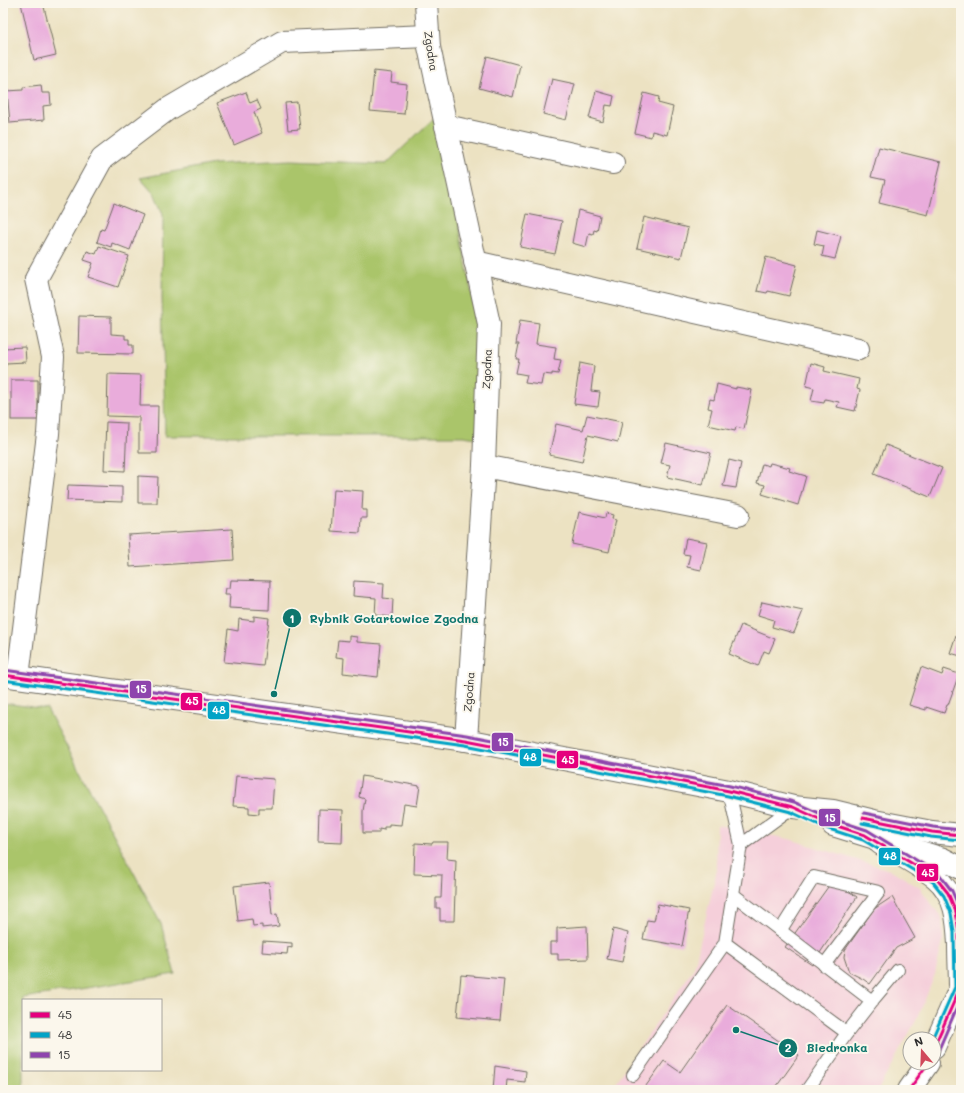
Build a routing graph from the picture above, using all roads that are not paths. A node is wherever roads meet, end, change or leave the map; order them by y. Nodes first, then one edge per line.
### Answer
1 (426, 3) edge
2 (428, 36) junction
3 (446, 126) junction
4 (613, 163) dead end
5 (475, 262) junction
6 (858, 349) dead end
7 (484, 466) junction
8 (738, 515) dead end
9 (11, 676) edge
10 (466, 740) junction
11 (729, 791) junction
12 (793, 807) junction
13 (865, 835) junction
14 (961, 835) edge
15 (741, 845) junction
16 (961, 868) edge
17 (734, 895) junction
18 (780, 931) junction
19 (725, 943) junction
20 (824, 965) junction
21 (898, 970) dead end
22 (961, 987) edge
23 (872, 1001) junction
24 (961, 1021) edge
25 (942, 1031) edge
26 (847, 1033) junction
27 (942, 1046) edge
28 (921, 1071) edge
29 (633, 1075) dead end
30 (806, 1090) edge
31 (908, 1090) edge

1 - 2 street, Zgodna
2 - 3 street, Zgodna
2 - 9 street
3 - 4 street
3 - 5 street, Zgodna
5 - 6 street
5 - 7 street, Zgodna
7 - 8 street
7 - 10 street, Zgodna
9 - 10 street
10 - 11 street
11 - 12 street
11 - 15 lane
12 - 13 street
12 - 14 street
12 - 15 lane
13 - 16 street
13 - 22 street
15 - 17 lane
17 - 18 lane
17 - 19 lane
18 - 20 lane
18 - 20 lane
19 - 26 lane
19 - 29 lane
20 - 23 lane
21 - 23 lane
22 - 25 street
23 - 26 lane
24 - 27 street
26 - 30 lane
28 - 31 street

